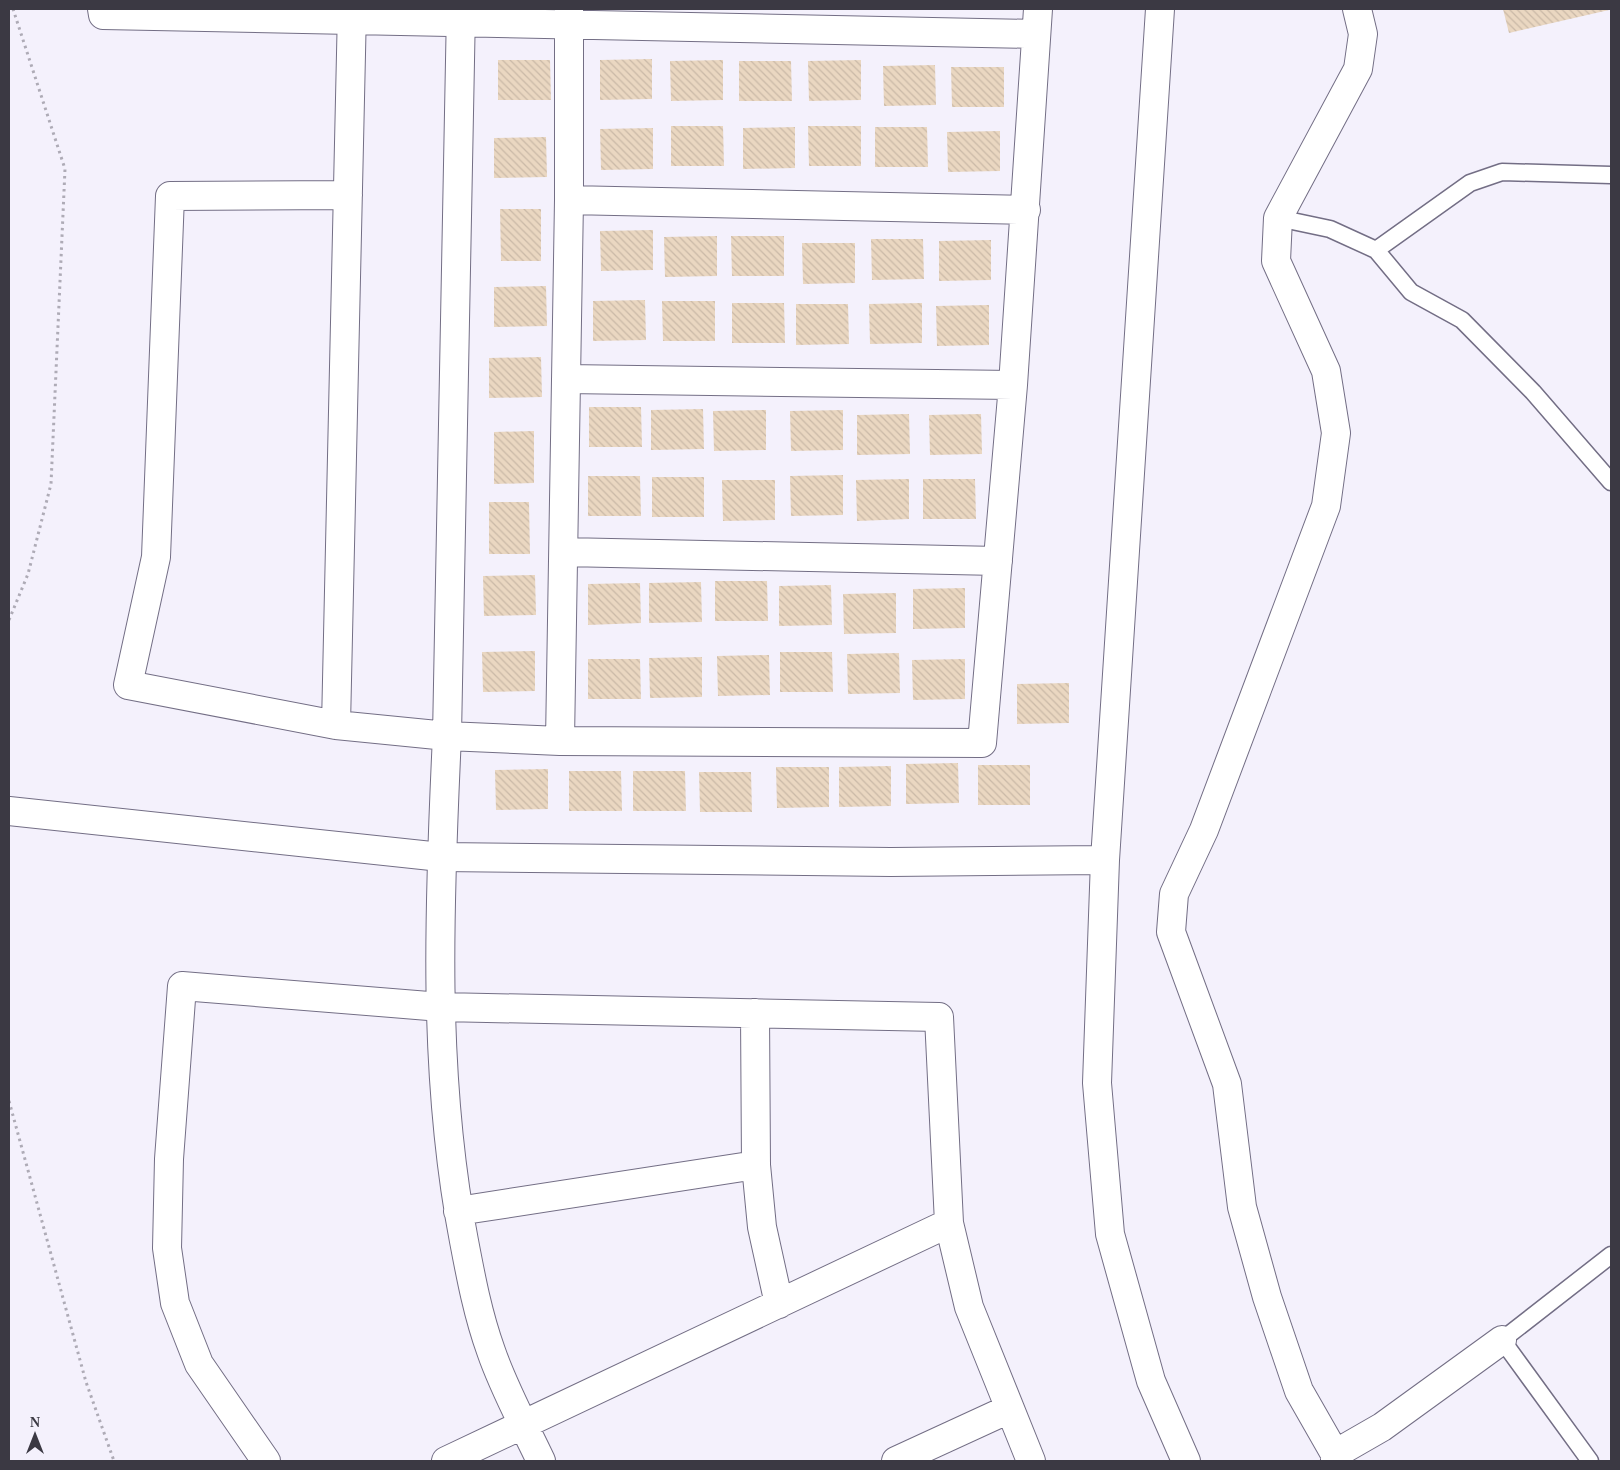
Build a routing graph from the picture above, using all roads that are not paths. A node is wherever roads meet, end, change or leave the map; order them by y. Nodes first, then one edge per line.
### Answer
1 (102, 9) edge
2 (1160, 9) edge
3 (1357, 9) edge
4 (352, 14) edge
5 (461, 15) edge
6 (569, 16) edge
7 (1037, 22) edge
8 (1611, 176) edge
9 (348, 195) junction
10 (569, 200) junction
11 (1026, 210) junction
12 (1278, 218) junction
13 (1376, 250) junction
14 (566, 379) junction
15 (1014, 385) junction
16 (1611, 482) edge
17 (564, 552) junction
18 (998, 561) junction
19 (336, 725) junction
20 (447, 736) junction
21 (560, 742) junction
22 (9, 811) edge
23 (441, 857) junction
24 (1105, 860) junction
25 (441, 1007) junction
26 (755, 1013) junction
27 (756, 1165) junction
28 (458, 1211) junction
29 (949, 1224) junction
30 (1611, 1255) edge
31 (779, 1304) junction
32 (1502, 1340) junction
33 (1008, 1409) junction
34 (523, 1424) junction
35 (1335, 1458) edge
36 (266, 1461) edge
37 (446, 1461) edge
38 (541, 1461) edge
39 (896, 1461) edge
40 (1031, 1461) edge
41 (1186, 1461) edge
42 (1590, 1461) edge

1 - 4 street
2 - 24 street
3 - 12 street
4 - 5 street
4 - 9 street
5 - 6 street
5 - 20 street
6 - 7 street
6 - 10 street
7 - 11 street
8 - 13 lane
9 - 19 street
9 - 19 street
10 - 11 street
10 - 14 street
11 - 15 street
12 - 13 lane
12 - 35 street
13 - 16 lane
14 - 15 street
14 - 17 street
15 - 18 street
17 - 18 street
17 - 21 street
18 - 21 street
19 - 20 street
20 - 21 street
20 - 23 street
22 - 23 street
23 - 24 street
23 - 25 street
24 - 41 street
25 - 26 street
25 - 28 street
25 - 36 street
26 - 27 street
26 - 29 street
27 - 28 street
27 - 31 street
28 - 34 street
29 - 31 street
29 - 33 street
30 - 32 lane
31 - 34 street
32 - 35 street
32 - 42 lane
33 - 39 street
33 - 40 street
34 - 37 street
34 - 38 street

